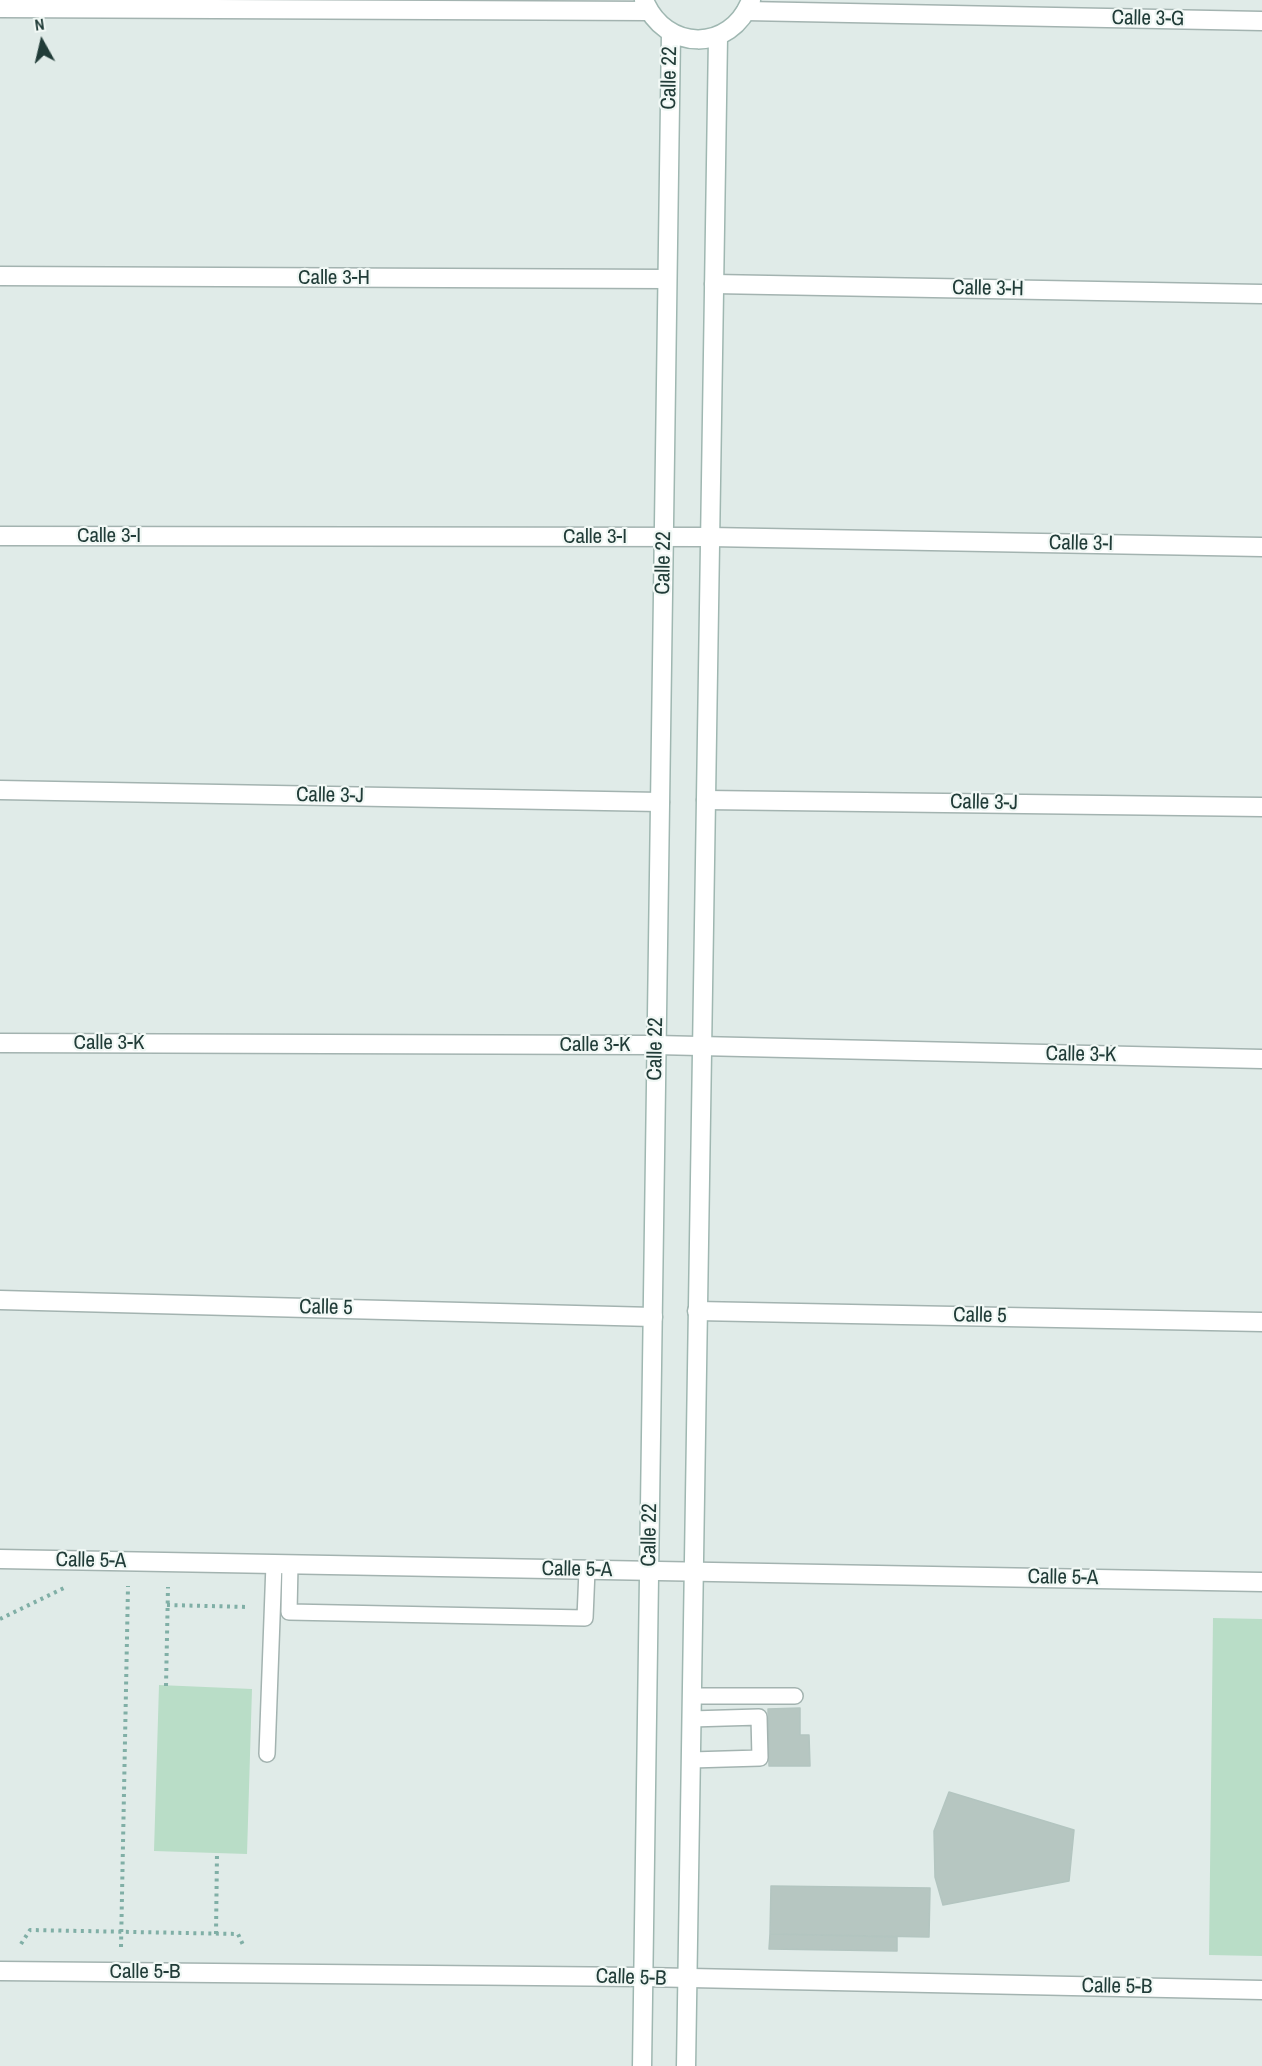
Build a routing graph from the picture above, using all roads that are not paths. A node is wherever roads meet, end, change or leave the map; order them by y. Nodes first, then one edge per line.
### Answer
1 (646, 6) edge
2 (749, 6) edge
3 (0, 8) edge
4 (1262, 21) edge
5 (671, 33) junction
6 (718, 37) junction
7 (0, 276) edge
8 (668, 279) junction
9 (714, 284) junction
10 (1262, 294) edge
11 (0, 536) edge
12 (664, 537) junction
13 (710, 537) junction
14 (1262, 547) edge
15 (0, 790) edge
16 (706, 800) junction
17 (660, 802) junction
18 (1262, 807) edge
19 (0, 1043) edge
20 (656, 1045) junction
21 (702, 1046) junction
22 (1262, 1059) edge
23 (0, 1300) edge
24 (698, 1311) junction
25 (653, 1317) junction
26 (1262, 1322) edge
27 (0, 1559) edge
28 (282, 1564) junction
29 (586, 1570) junction
30 (649, 1571) junction
31 (693, 1572) junction
32 (1262, 1582) edge
33 (691, 1696) junction
34 (795, 1696) dead end
35 (691, 1719) junction
36 (267, 1754) dead end
37 (691, 1760) junction
38 (0, 1971) edge
39 (643, 1977) junction
40 (687, 1980) junction
41 (1262, 1990) edge
42 (642, 2066) edge
43 (686, 2066) edge

1 - 3 street
1 - 5 street
2 - 4 street, Calle 3-G
2 - 6 street
5 - 6 street
5 - 8 street, Calle 22
6 - 9 street, Calle 22
7 - 8 street, Calle 3-H
8 - 12 street, Calle 22
9 - 10 street, Calle 3-H
9 - 13 street, Calle 22
11 - 12 street, Calle 3-I
12 - 13 street, Calle 3-I
12 - 17 street, Calle 22
13 - 14 street, Calle 3-I
13 - 16 street, Calle 22
15 - 17 street, Calle 3-J
16 - 18 street, Calle 3-J
16 - 21 street, Calle 22
17 - 20 street, Calle 22
19 - 20 street, Calle 3-K
20 - 21 street, Calle 3-K
20 - 25 street, Calle 22
21 - 22 street, Calle 3-K
21 - 24 street, Calle 22
23 - 25 street, Calle 5
24 - 26 street, Calle 5
24 - 31 street, Calle 22
25 - 30 street, Calle 22
27 - 28 street, Calle 5-A
28 - 29 street, Calle 5-A
28 - 29 lane
28 - 36 lane
29 - 30 street, Calle 5-A
30 - 31 street, Calle 5-A
30 - 39 street, Calle 22
31 - 32 street, Calle 5-A
31 - 33 street, Calle 22
33 - 34 lane
33 - 35 street, Calle 22
35 - 37 street, Calle 22
35 - 37 lane
37 - 40 street, Calle 22
38 - 39 street, Calle 5-B
39 - 40 street, Calle 5-B
39 - 42 street, Calle 22
40 - 41 street, Calle 5-B
40 - 43 street, Calle 22

